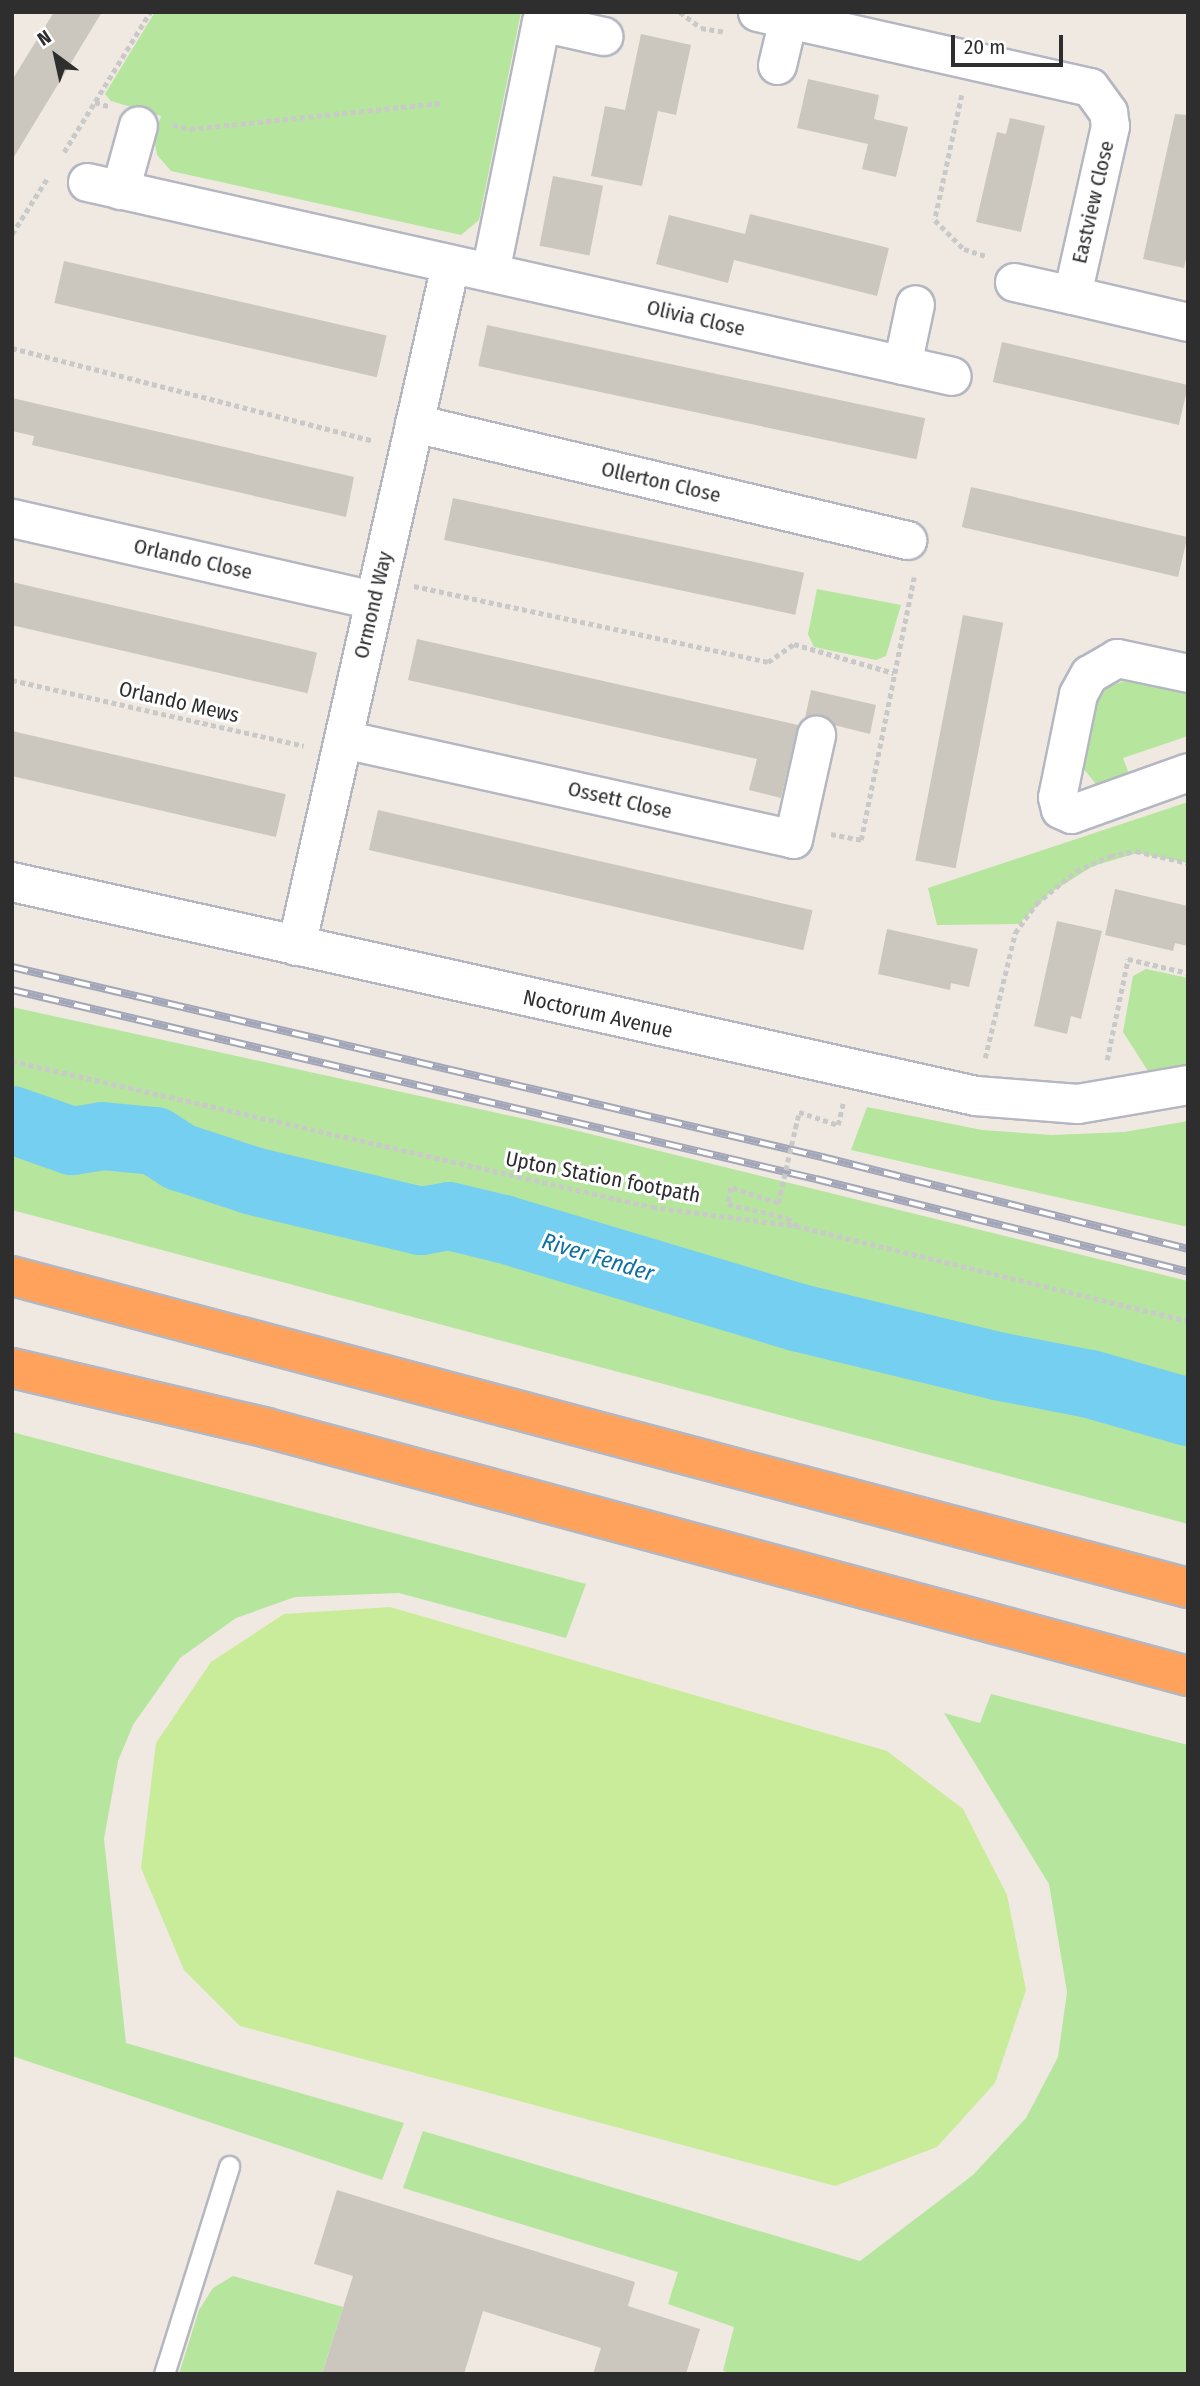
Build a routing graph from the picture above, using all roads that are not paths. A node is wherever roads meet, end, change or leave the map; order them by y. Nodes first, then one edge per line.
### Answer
1 (542, 17) edge
2 (759, 18) edge
3 (603, 36) dead end
4 (777, 65) dead end
5 (139, 118) road end
6 (450, 265) junction
7 (490, 272) junction
8 (1014, 282) road end
9 (1072, 295) junction
10 (915, 304) dead end
11 (1188, 322) edge
12 (902, 365) junction
13 (952, 376) dead end
14 (411, 437) junction
15 (12, 518) edge
16 (907, 540) road end
17 (376, 589) junction
18 (1188, 673) edge
19 (816, 734) dead end
20 (341, 746) junction
21 (1188, 772) edge
22 (12, 882) edge
23 (296, 946) junction
24 (1188, 1085) edge
25 (12, 1276) edge
26 (12, 1368) edge
27 (1188, 1588) edge
28 (1188, 1676) edge
29 (229, 2166) dead end
30 (164, 2374) edge

1 - 3 street
1 - 7 street
2 - 4 street
2 - 9 street, Eastview Close
5 - 6 street, Olivia Close
6 - 7 street, Olivia Close
6 - 14 street, Ormond Way
7 - 12 street, Olivia Close
8 - 9 street
9 - 11 street
10 - 12 street
12 - 13 street, Olivia Close
14 - 16 street, Ollerton Close
14 - 17 street, Ormond Way
15 - 17 street, Orlando Close
17 - 20 street, Ormond Way
18 - 21 street
19 - 20 street, Ossett Close
20 - 23 street, Ormond Way
22 - 23 street, Noctorum Avenue
23 - 24 street, Noctorum Avenue
25 - 27 highway
26 - 28 highway
29 - 30 lane

